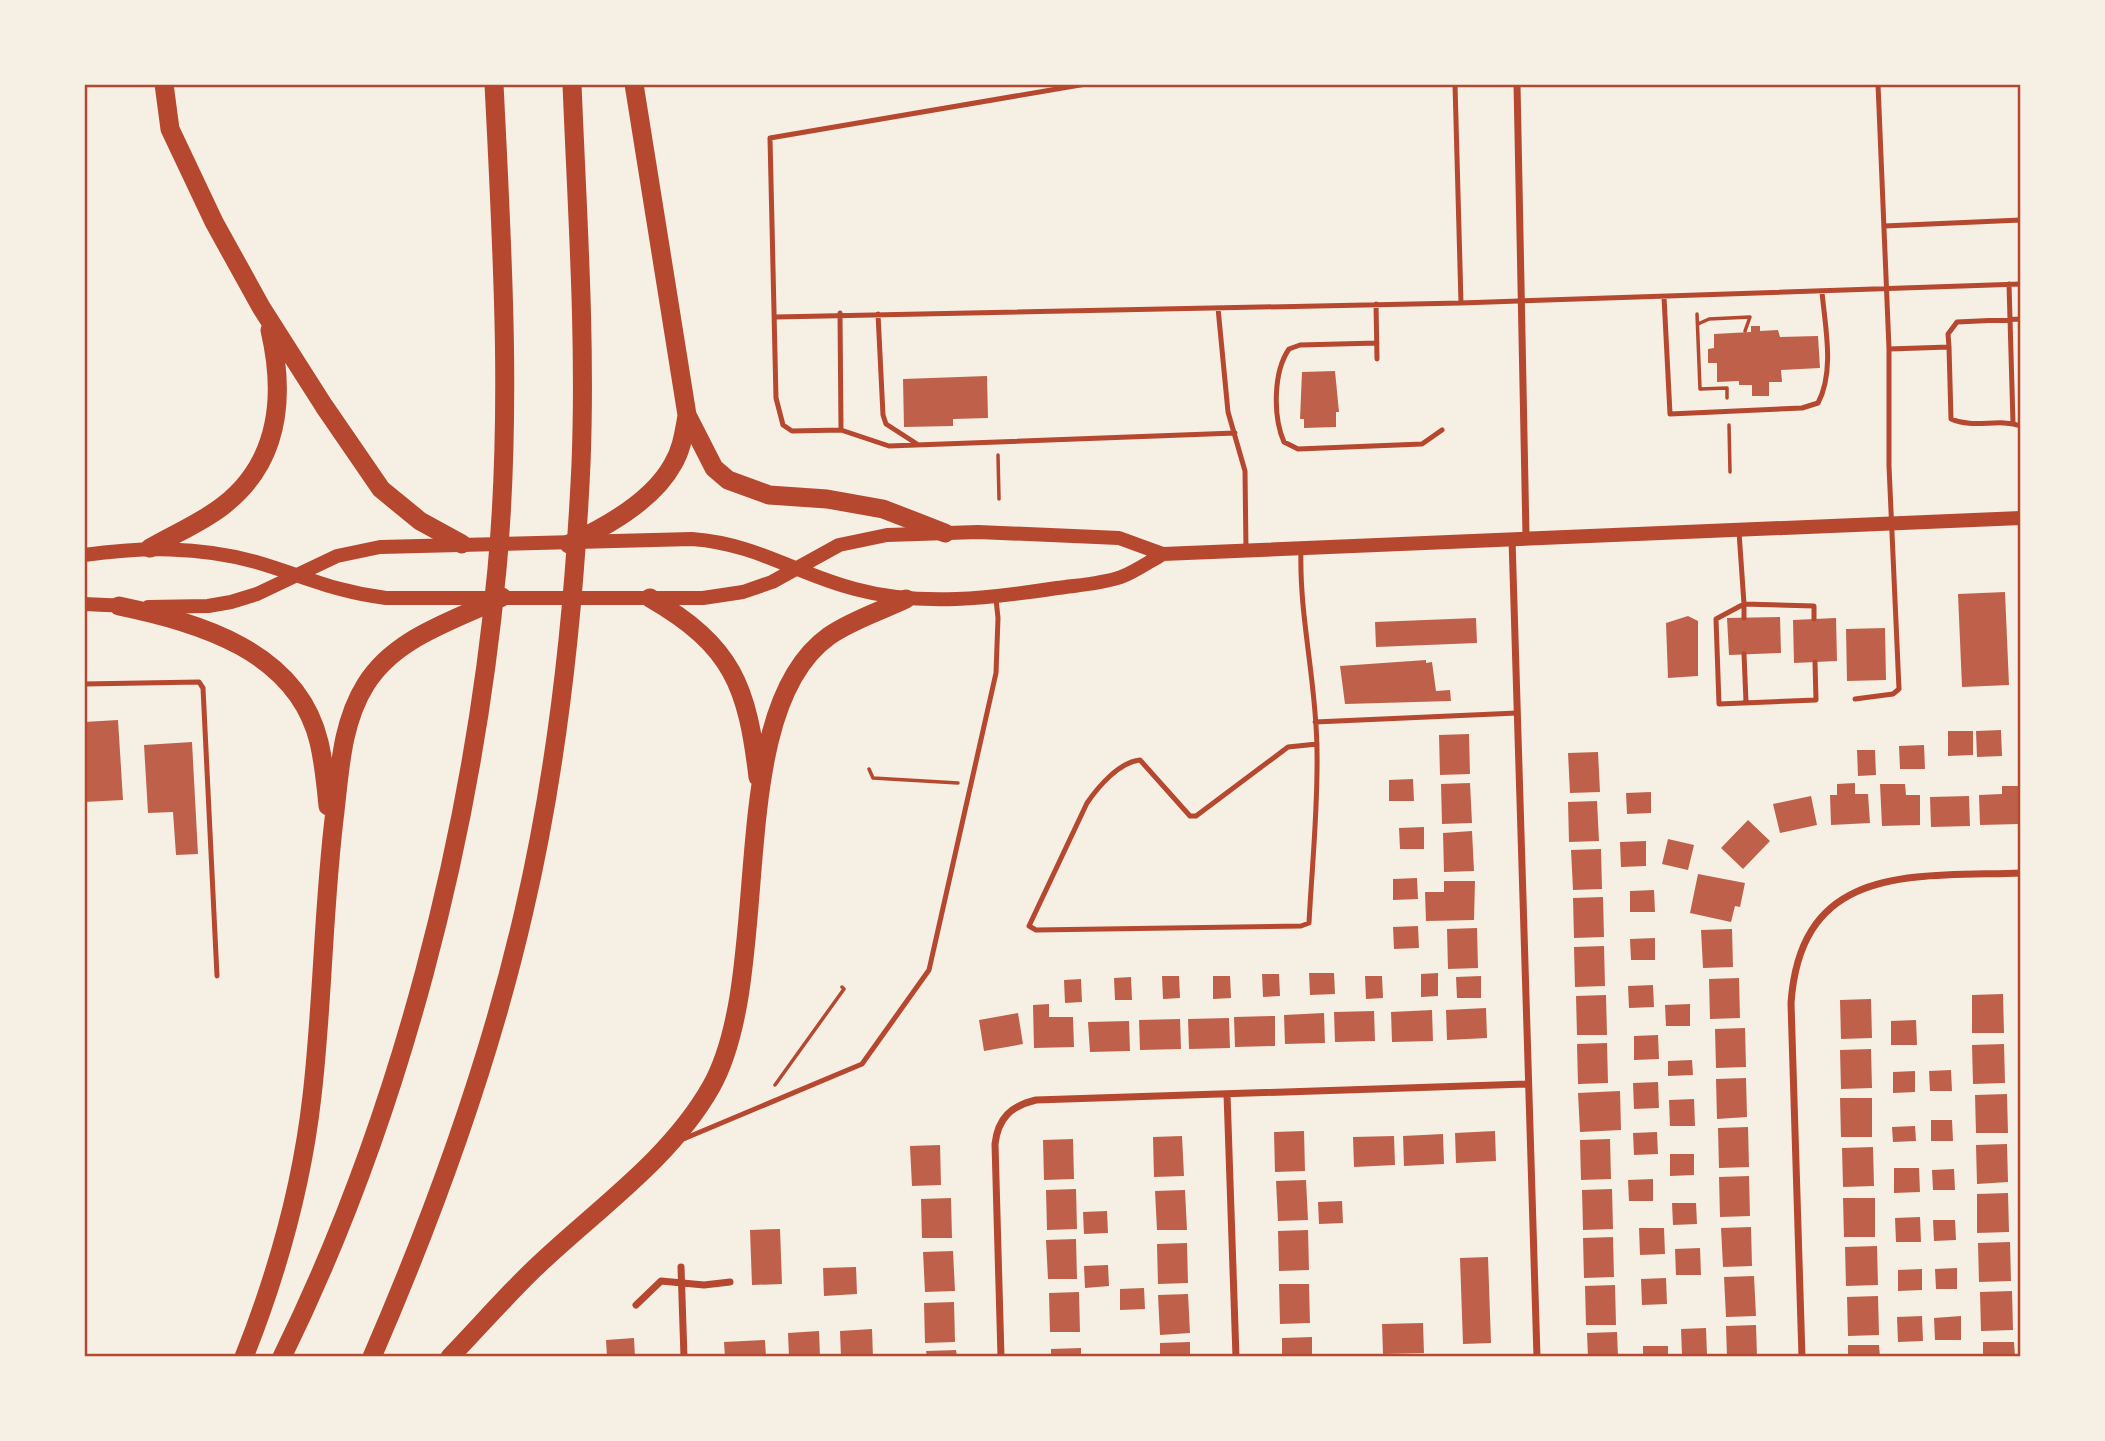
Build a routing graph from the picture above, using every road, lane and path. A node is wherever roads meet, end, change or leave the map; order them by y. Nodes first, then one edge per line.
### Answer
1 (164, 84) edge
2 (494, 84) edge
3 (572, 84) edge
4 (634, 84) edge
5 (1086, 84) edge
6 (1455, 84) edge
7 (1517, 84) edge
8 (1878, 84) edge
9 (2021, 220) edge
10 (1884, 226) junction
11 (2009, 284) junction
12 (2021, 284) edge
13 (1887, 289) junction
14 (1822, 292) junction
15 (1664, 297) junction
16 (1521, 300) junction
17 (1461, 303) junction
18 (1377, 304) junction
19 (261, 307) junction
20 (1218, 308) junction
21 (840, 313) junction
22 (878, 314) junction
23 (1698, 314) dead end
24 (776, 317) junction
25 (2021, 318) edge
26 (2011, 319) junction
27 (1698, 324) junction
28 (1745, 331) dead end
29 (1377, 343) junction
30 (1949, 347) junction
31 (1889, 349) junction
32 (1377, 359) dead end
33 (1727, 398) dead end
34 (687, 415) junction
35 (1728, 422) dead end
36 (2013, 423) junction
37 (2021, 426) edge
38 (841, 430) junction
39 (1442, 430) dead end
40 (1235, 433) junction
41 (918, 445) junction
42 (998, 451) dead end
43 (1730, 472) dead end
44 (999, 499) dead end
45 (2021, 518) edge
46 (1892, 522) junction
47 (1738, 528) junction
48 (945, 533) junction
49 (1519, 537) junction
50 (462, 544) junction
51 (569, 544) junction
52 (1301, 547) junction
53 (150, 548) junction
54 (1246, 550) junction
55 (1163, 554) junction
56 (84, 555) edge
57 (800, 567) junction
58 (292, 575) junction
59 (504, 596) junction
60 (995, 596) junction
61 (650, 598) junction
62 (906, 599) junction
63 (84, 604) edge
64 (1744, 604) junction
65 (120, 606) junction
66 (1744, 618) dead end
67 (1814, 619) dead end
68 (1744, 654) dead end
69 (1815, 662) dead end
70 (84, 684) edge
71 (1855, 699) dead end
72 (1746, 702) junction
73 (1517, 713) junction
74 (1315, 722) junction
75 (1317, 744) junction
76 (869, 769) dead end
77 (971, 784) junction
78 (759, 792) junction
79 (332, 834) junction
80 (2021, 873) edge
81 (217, 976) dead end
82 (842, 987) dead end
83 (1528, 1084) junction
84 (1227, 1094) junction
85 (759, 1107) junction
86 (667, 1146) junction
87 (681, 1267) dead end
88 (681, 1282) junction
89 (730, 1282) dead end
90 (636, 1305) dead end
91 (244, 1357) edge
92 (282, 1357) edge
93 (372, 1357) edge
94 (450, 1357) edge
95 (684, 1357) edge
96 (1001, 1357) edge
97 (1236, 1357) edge
98 (1537, 1357) edge
99 (1802, 1357) edge

1 - 19 highway
2 - 92 highway
3 - 93 highway
4 - 34 highway
5 - 24 lane
6 - 17 lane
7 - 16 street
8 - 10 lane
9 - 10 lane
10 - 13 lane
11 - 12 lane
11 - 13 lane
11 - 26 lane
13 - 14 lane
13 - 31 lane
14 - 15 lane
14 - 15 lane
15 - 16 lane
16 - 17 lane
16 - 49 street
17 - 18 lane
18 - 20 lane
18 - 29 lane
19 - 50 highway
19 - 53 highway
20 - 22 lane
20 - 40 lane
21 - 22 lane
21 - 24 lane
21 - 38 lane
22 - 41 lane
23 - 27 path
24 - 38 lane
25 - 26 lane
26 - 30 lane
26 - 36 lane
27 - 28 path
27 - 33 path
29 - 32 lane
29 - 39 lane
30 - 31 lane
30 - 36 lane
31 - 46 lane
34 - 48 highway
34 - 51 highway
35 - 43 path
36 - 37 lane
38 - 41 lane
40 - 41 lane
40 - 54 lane
42 - 44 path
45 - 46 main road
46 - 47 main road
46 - 71 lane
47 - 49 main road
47 - 64 lane
48 - 55 main road
48 - 57 main road
49 - 52 main road
49 - 73 street
50 - 51 main road
50 - 58 main road
51 - 57 main road
52 - 54 main road
52 - 74 lane
53 - 56 main road
53 - 58 main road
54 - 55 main road
55 - 60 main road
57 - 61 main road
57 - 62 main road
58 - 59 main road
58 - 65 main road
59 - 61 main road
59 - 79 highway
60 - 62 main road
60 - 77 lane
61 - 78 highway
62 - 78 highway
63 - 65 main road
64 - 66 lane
64 - 67 lane
64 - 72 lane
65 - 79 highway
68 - 72 lane
69 - 72 lane
70 - 81 lane
73 - 74 lane
73 - 83 street
74 - 75 lane
75 - 75 lane
76 - 77 path
77 - 85 lane
78 - 86 highway
79 - 91 highway
80 - 99 street
82 - 85 path
83 - 84 street
83 - 98 street
84 - 96 street
84 - 97 street
85 - 86 lane
86 - 94 highway
87 - 88 street
88 - 89 street
88 - 90 street
88 - 95 street

